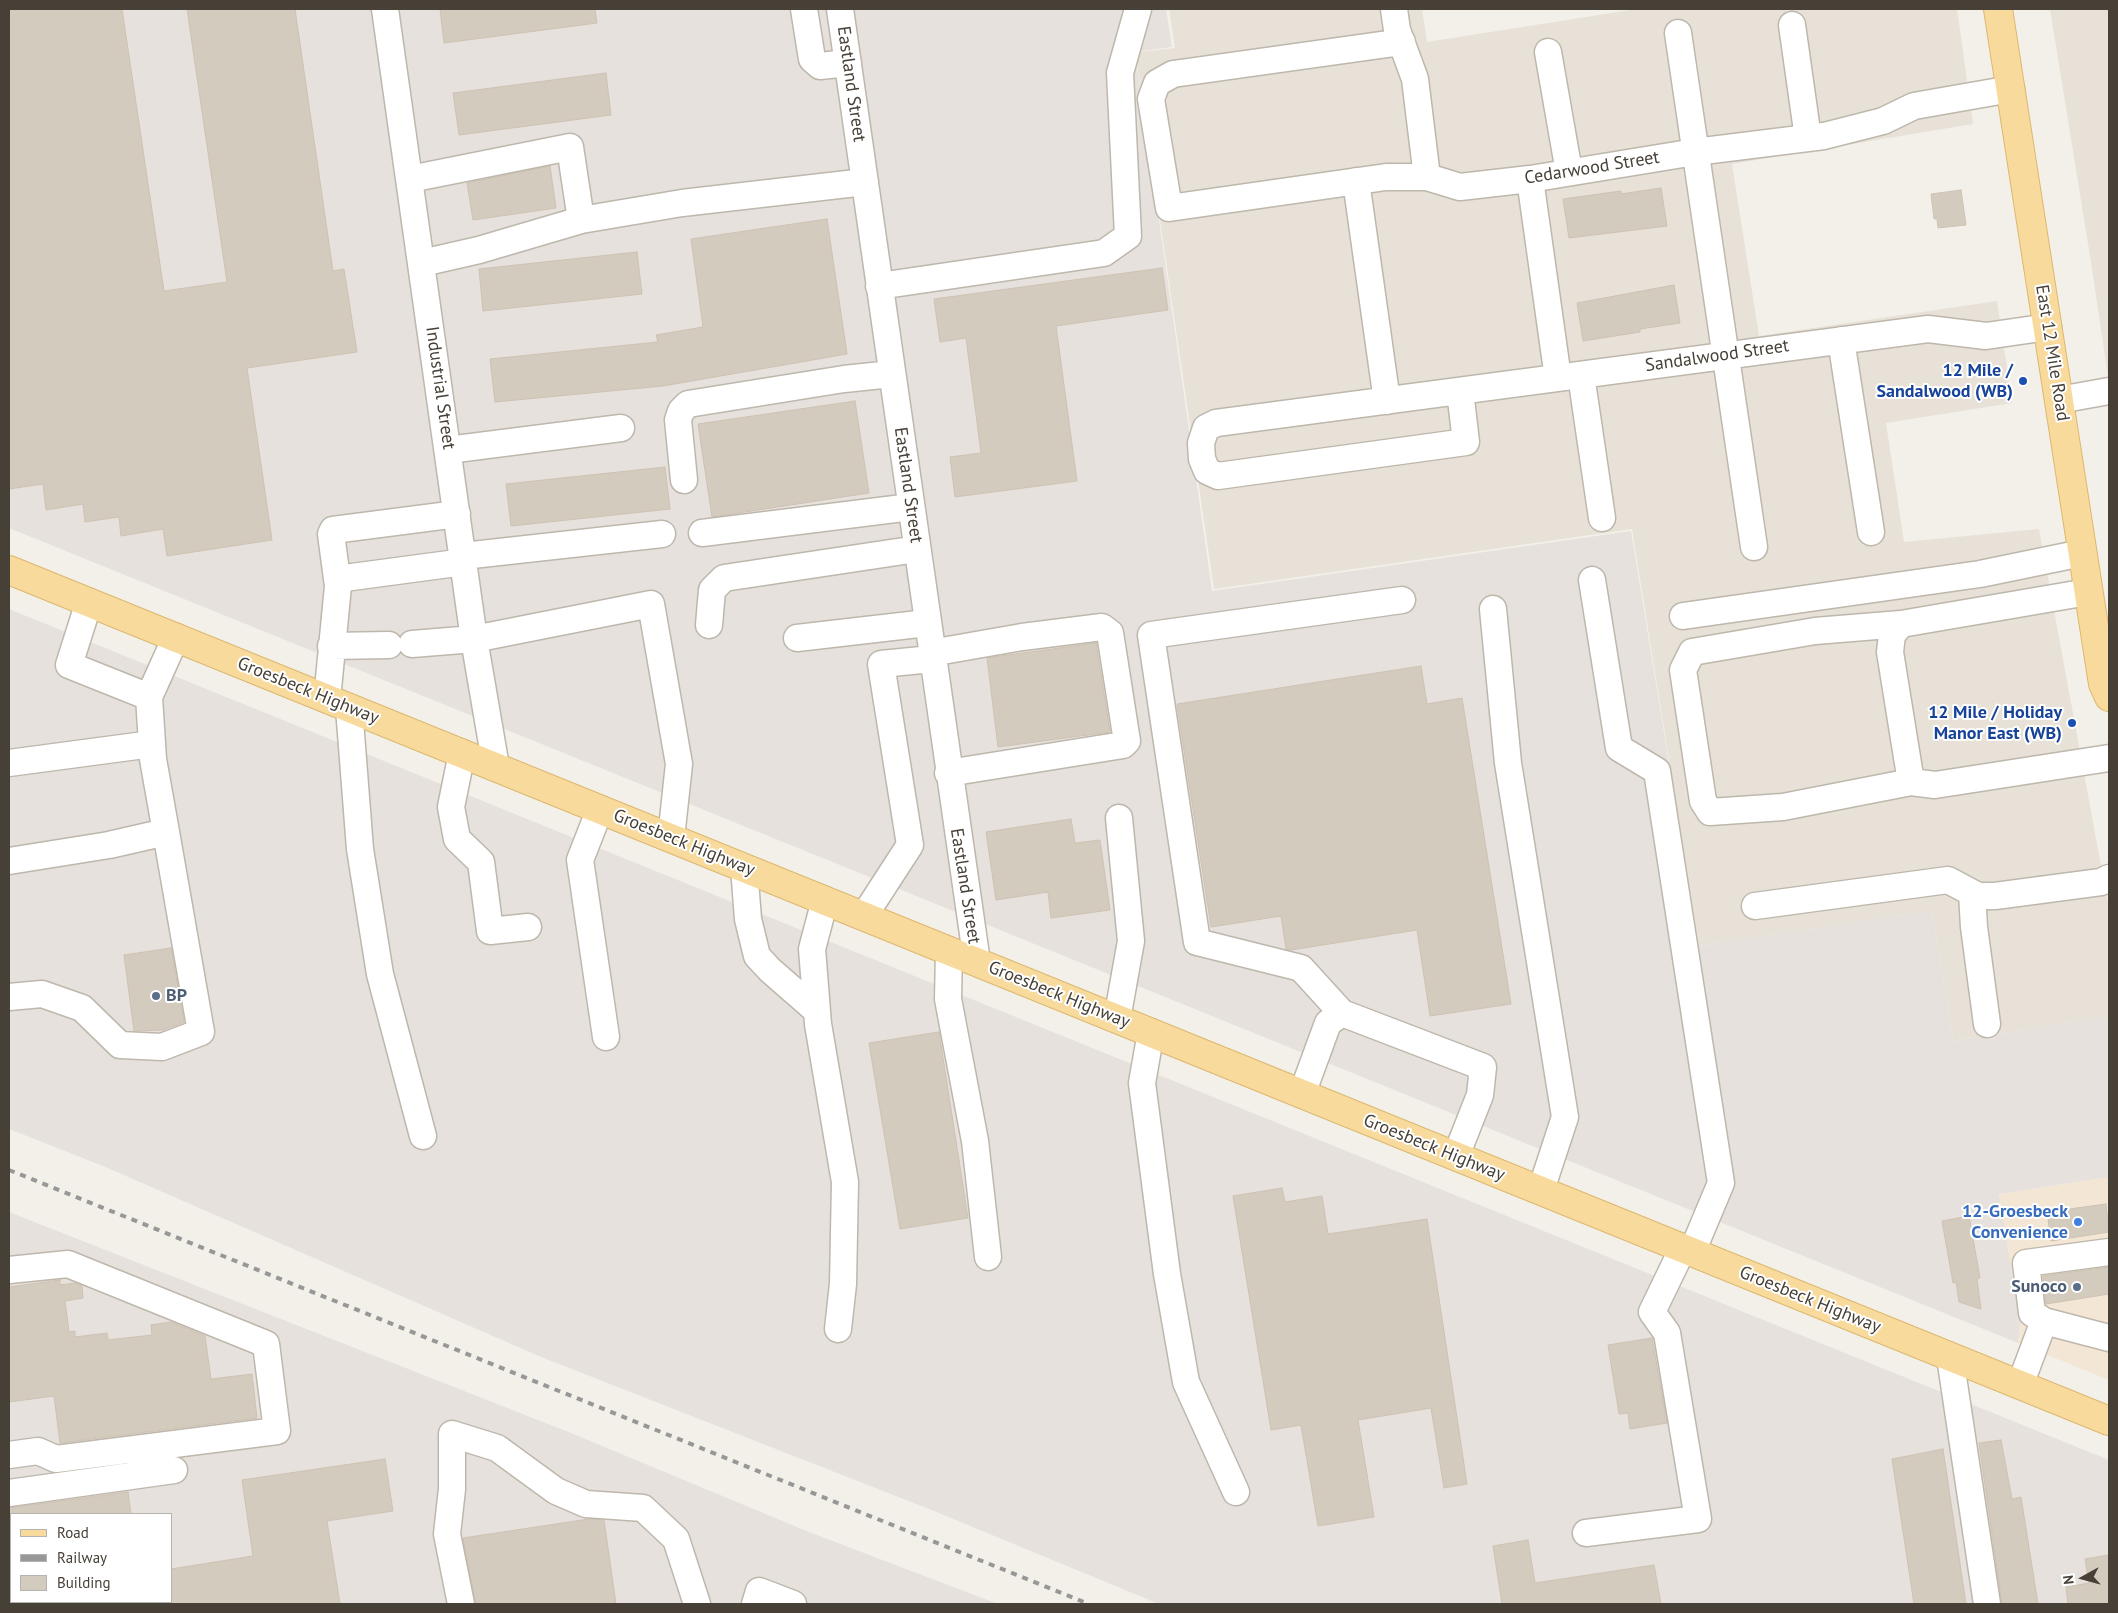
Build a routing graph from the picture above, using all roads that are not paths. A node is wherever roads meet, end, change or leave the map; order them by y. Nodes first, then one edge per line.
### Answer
1 (385, 9) edge
2 (804, 9) edge
3 (840, 9) edge
4 (1138, 9) edge
5 (1394, 9) edge
6 (1998, 9) edge
7 (1792, 25) dead end
8 (1678, 32) dead end
9 (1402, 42) junction
10 (1548, 52) dead end
11 (848, 63) junction
12 (2011, 88) junction
13 (1808, 138) junction
14 (1695, 152) junction
15 (1569, 172) junction
16 (1427, 177) junction
17 (410, 179) junction
18 (1530, 179) junction
19 (1356, 181) junction
20 (865, 182) junction
21 (581, 220) junction
22 (422, 263) junction
23 (879, 286) junction
24 (2048, 327) junction
25 (1841, 340) junction
26 (1727, 354) junction
27 (892, 374) junction
28 (1570, 376) junction
29 (1460, 391) junction
30 (2109, 392) edge
31 (2059, 400) junction
32 (1387, 401) junction
33 (621, 428) dead end
34 (448, 450) junction
35 (684, 480) dead end
36 (911, 507) junction
37 (457, 514) junction
38 (1602, 518) dead end
39 (1871, 532) dead end
40 (702, 533) dead end
41 (662, 534) dead end
42 (1754, 547) dead end
43 (917, 549) junction
44 (2082, 553) junction
45 (463, 559) junction
46 (9, 570) edge
47 (337, 579) junction
48 (1592, 580) dead end
49 (2088, 592) junction
50 (1402, 600) dead end
51 (89, 602) junction
52 (1493, 610) dead end
53 (1683, 616) dead end
54 (927, 623) junction
55 (1901, 624) junction
56 (709, 625) dead end
57 (176, 637) junction
58 (796, 638) dead end
59 (474, 639) junction
60 (331, 646) junction
61 (2103, 647) edge
62 (932, 656) junction
63 (2107, 688) edge
64 (149, 697) junction
65 (338, 703) junction
66 (152, 744) junction
67 (462, 754) junction
68 (2109, 758) edge
69 (9, 763) edge
70 (496, 767) junction
71 (948, 773) junction
72 (1911, 782) junction
73 (600, 809) junction
74 (1119, 818) dead end
75 (166, 832) junction
76 (671, 838) junction
77 (9, 861) edge
78 (744, 868) junction
79 (2109, 878) edge
80 (1972, 893) junction
81 (825, 900) junction
82 (1755, 906) dead end
83 (864, 916) junction
84 (528, 926) dead end
85 (950, 951) junction
86 (977, 962) junction
87 (9, 997) edge
88 (817, 1011) junction
89 (1342, 1013) junction
90 (1116, 1018) junction
91 (1987, 1024) dead end
92 (1150, 1032) junction
93 (606, 1037) dead end
94 (1302, 1094) junction
95 (423, 1136) dead end
96 (1456, 1156) junction
97 (1541, 1190) junction
98 (1687, 1250) junction
99 (2109, 1252) edge
100 (988, 1257) dead end
101 (9, 1270) edge
102 (2044, 1321) junction
103 (838, 1329) dead end
104 (2109, 1338) edge
105 (1950, 1357) junction
106 (2020, 1385) junction
107 (2108, 1416) edge
108 (9, 1455) edge
109 (174, 1470) dead end
110 (1236, 1492) dead end
111 (9, 1493) edge
112 (1586, 1533) dead end
113 (696, 1600) edge
114 (461, 1604) edge
115 (755, 1604) edge
116 (792, 1604) edge
117 (1987, 1604) edge

1 - 17 street, Industrial Street
2 - 11 street
3 - 11 street, Eastland Street
4 - 23 street
5 - 9 street
6 - 12 main road, East 12 Mile Road
7 - 13 street
8 - 14 street
9 - 16 street
9 - 19 street, Cedarwood Street
10 - 15 street
11 - 20 street, Eastland Street
12 - 13 street, Cedarwood Street
12 - 24 main road, East 12 Mile Road
13 - 14 street, Cedarwood Street
14 - 15 street, Cedarwood Street
14 - 26 street
15 - 18 street, Cedarwood Street
16 - 18 street, Cedarwood Street
16 - 19 street, Cedarwood Street
17 - 21 street
17 - 22 street, Industrial Street
18 - 28 street
19 - 32 street
20 - 21 street
20 - 23 street, Eastland Street
21 - 22 street
22 - 34 street, Industrial Street
23 - 27 street, Eastland Street
24 - 25 street, Sandalwood Street
24 - 31 main road, East 12 Mile Road
25 - 26 street, Sandalwood Street
25 - 39 street
26 - 28 street, Sandalwood Street
26 - 42 street
27 - 35 street
27 - 36 street, Eastland Street
28 - 29 street, Sandalwood Street
28 - 38 street
29 - 32 street, Sandalwood Street
29 - 32 street, Sandalwood Street
30 - 31 street
31 - 44 main road, East 12 Mile Road
33 - 34 street
34 - 37 street, Industrial Street
36 - 40 street
36 - 43 street, Eastland Street
37 - 45 street, Industrial Street
37 - 47 street
41 - 45 street
43 - 54 street, Eastland Street
43 - 56 street
44 - 49 main road, East 12 Mile Road
44 - 53 street
45 - 47 street
45 - 59 street, Industrial Street
46 - 51 main road, Groesbeck Highway
47 - 60 street
48 - 98 street
49 - 55 street
49 - 61 main road, East 12 Mile Road
50 - 89 street
51 - 57 main road, Groesbeck Highway
51 - 64 street
52 - 97 street
54 - 58 street
54 - 62 street, Eastland Street
55 - 72 street
55 - 72 street
57 - 64 street
57 - 65 main road, Groesbeck Highway
59 - 60 street
59 - 70 street, Industrial Street
59 - 76 street
60 - 65 street
61 - 63 main road, East 12 Mile Road
62 - 71 street, Eastland Street
62 - 71 street
62 - 83 street
64 - 66 street
65 - 67 main road, Groesbeck Highway
65 - 95 street
66 - 69 street
66 - 75 street
67 - 70 main road, Groesbeck Highway
67 - 84 street
68 - 72 street
70 - 73 main road, Groesbeck Highway
71 - 86 street, Eastland Street
73 - 76 main road, Groesbeck Highway
73 - 93 street
74 - 90 street
75 - 77 street
75 - 87 street
76 - 78 main road, Groesbeck Highway
78 - 81 main road, Groesbeck Highway
78 - 88 street
79 - 80 street
80 - 82 street
80 - 91 street
81 - 83 main road, Groesbeck Highway
81 - 88 street
83 - 85 main road, Groesbeck Highway
85 - 86 main road, Groesbeck Highway
85 - 100 street
86 - 90 main road, Groesbeck Highway
88 - 103 street
89 - 94 street
89 - 96 street
90 - 92 main road, Groesbeck Highway
92 - 94 main road, Groesbeck Highway
92 - 110 street
94 - 96 main road, Groesbeck Highway
96 - 97 main road, Groesbeck Highway
97 - 98 main road, Groesbeck Highway
98 - 105 main road, Groesbeck Highway
98 - 112 street
99 - 102 street
101 - 108 street
102 - 104 street
102 - 106 street
105 - 106 main road, Groesbeck Highway
105 - 117 street
106 - 107 main road, Groesbeck Highway
109 - 111 street
113 - 114 street
115 - 116 street

